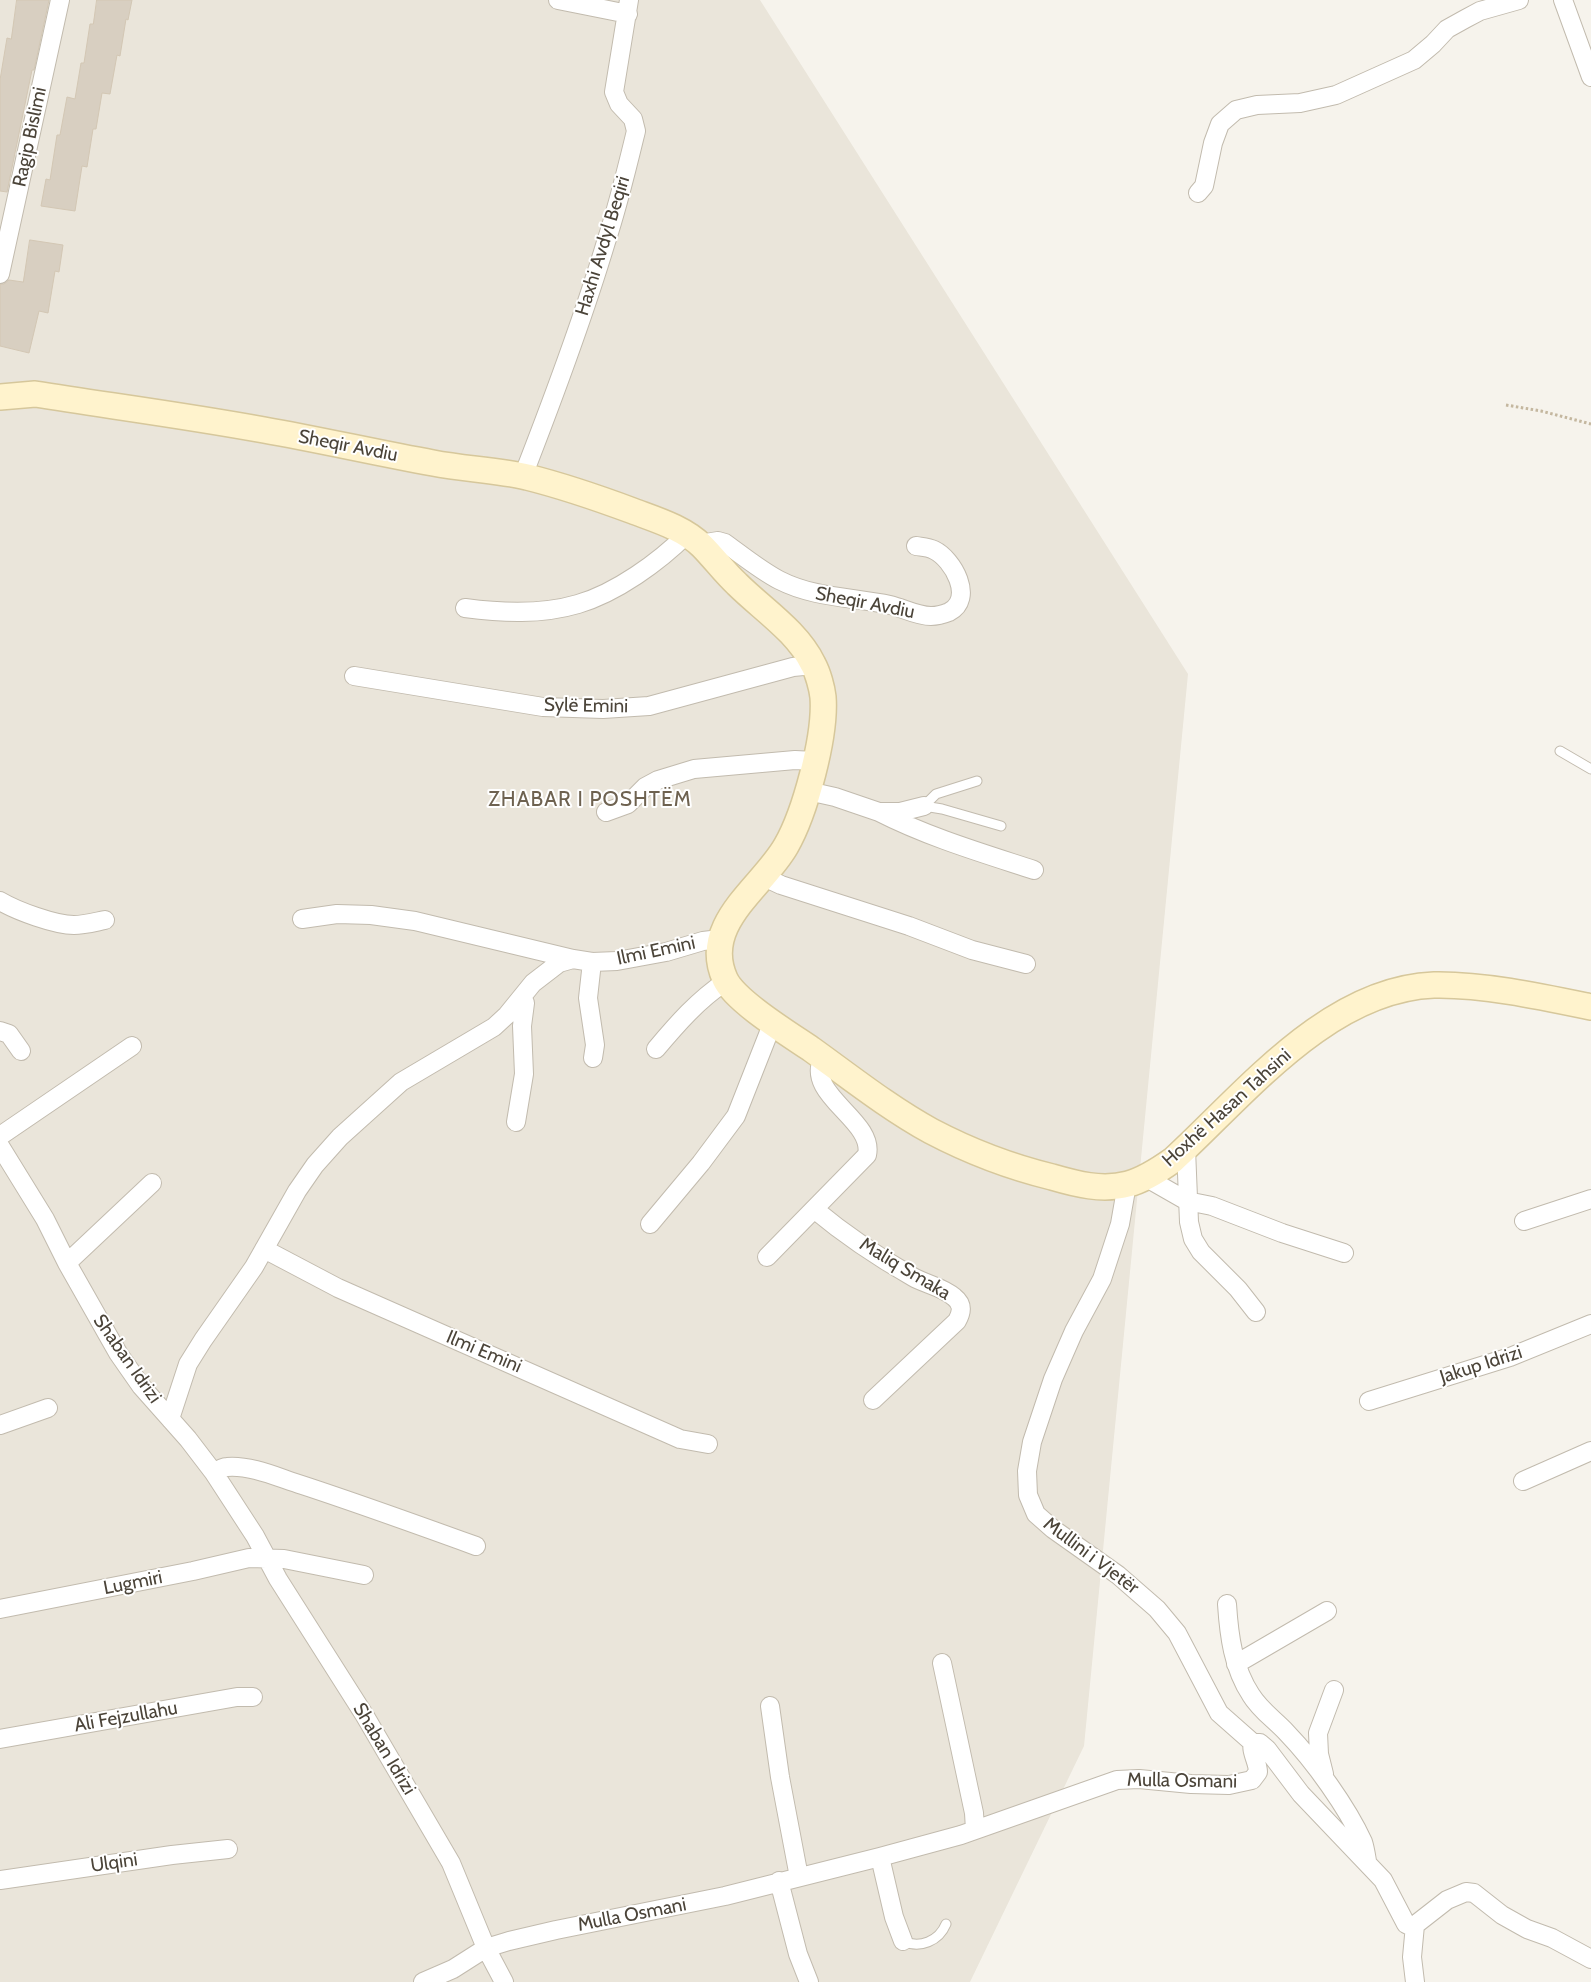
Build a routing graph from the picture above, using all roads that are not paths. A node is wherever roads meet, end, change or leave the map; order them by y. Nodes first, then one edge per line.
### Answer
1 (60, 0) edge
2 (558, 0) edge
3 (1519, 0) edge
4 (1563, 0) edge
5 (629, 7) edge
6 (1591, 77) edge
7 (1198, 193) dead end
8 (0, 274) edge
9 (0, 397) edge
10 (523, 476) junction
11 (693, 539) junction
12 (916, 546) dead end
13 (465, 608) dead end
14 (814, 665) junction
15 (354, 676) dead end
16 (1560, 752) dead end
17 (815, 761) junction
18 (1591, 769) edge
19 (977, 781) dead end
20 (808, 791) junction
21 (924, 806) junction
22 (606, 812) dead end
23 (879, 812) junction
24 (1001, 826) dead end
25 (1034, 870) dead end
26 (764, 877) junction
27 (0, 901) edge
28 (302, 919) dead end
29 (105, 920) dead end
30 (720, 939) junction
31 (573, 960) junction
32 (592, 962) junction
33 (1026, 964) dead end
34 (725, 982) junction
35 (522, 998) junction
36 (1591, 1007) edge
37 (773, 1022) junction
38 (0, 1031) edge
39 (132, 1046) dead end
40 (656, 1050) dead end
41 (21, 1051) dead end
42 (593, 1058) dead end
43 (824, 1058) junction
44 (516, 1122) dead end
45 (0, 1136) edge
46 (0, 1146) edge
47 (1186, 1149) junction
48 (1136, 1181) junction
49 (152, 1183) dead end
50 (1187, 1200) junction
51 (1591, 1200) edge
52 (814, 1208) junction
53 (1524, 1221) dead end
54 (650, 1224) dead end
55 (264, 1249) junction
56 (1344, 1252) dead end
57 (767, 1257) dead end
58 (67, 1263) junction
59 (1256, 1312) dead end
60 (1591, 1324) edge
61 (873, 1400) dead end
62 (1369, 1401) dead end
63 (48, 1408) dead end
64 (170, 1419) junction
65 (0, 1425) edge
66 (708, 1444) dead end
67 (1591, 1451) edge
68 (214, 1473) junction
69 (1523, 1481) dead end
70 (476, 1546) dead end
71 (267, 1558) junction
72 (364, 1574) dead end
73 (1227, 1604) dead end
74 (0, 1609) edge
75 (1327, 1611) dead end
76 (1236, 1664) junction
77 (948, 1668) dead end
78 (1334, 1690) dead end
79 (253, 1697) dead end
80 (770, 1706) dead end
81 (0, 1739) edge
82 (1253, 1743) junction
83 (1326, 1782) junction
84 (982, 1828) junction
85 (228, 1849) dead end
86 (880, 1857) junction
87 (1368, 1864) junction
88 (799, 1876) junction
89 (0, 1880) edge
90 (779, 1881) junction
91 (946, 1924) dead end
92 (1415, 1925) junction
93 (903, 1941) joint
94 (486, 1948) junction
95 (1591, 1959) edge
96 (423, 1982) edge
97 (504, 1982) edge
98 (809, 1982) edge
99 (1415, 1982) edge

1 - 8 street, Ragip Bislimi
2 - 5 street, Haxhi Avdyl Beqiri
3 - 7 street
4 - 6 street
5 - 10 street, Haxhi Avdyl Beqiri
9 - 10 street, Sheqir Avdiu
10 - 11 street, Sheqir Avdiu
11 - 12 street, Sheqir Avdiu
11 - 13 street
11 - 14 street, Sheqir Avdiu
14 - 15 street, Sylë Emini
14 - 17 street, Sheqir Avdiu
16 - 18 lane
17 - 20 street, Sheqir Avdiu
17 - 22 street
19 - 21 lane
20 - 23 street
20 - 26 street, Sheqir Avdiu
21 - 23 street
21 - 24 lane
23 - 25 street
26 - 30 street, Sheqir Avdiu
26 - 33 street
27 - 29 street
28 - 31 street
30 - 32 street, Ilmi Emini
30 - 34 street
31 - 32 street, Ilmi Emini
31 - 35 street, Ilmi Emini
32 - 42 street, Ilmi Emini
34 - 37 street, Hoxhë Hasan Tahsini
34 - 40 street
35 - 44 street
35 - 55 street, Ilmi Emini
36 - 47 street, Hoxhë Hasan Tahsini
37 - 43 street, Hoxhë Hasan Tahsini
37 - 54 street
38 - 41 street
39 - 45 street
43 - 48 street, Hoxhë Hasan Tahsini
43 - 52 street
46 - 58 street, Shaban Idrizi
47 - 48 street, Hoxhë Hasan Tahsini
47 - 50 street
48 - 50 street
48 - 82 street, Mullini i Vjetër
49 - 58 street
50 - 56 street
50 - 59 street
51 - 53 street
52 - 57 street
52 - 61 street, Maliq Smaka
55 - 64 street, Ilmi Emini
55 - 66 street, Ilmi Emini
58 - 64 street, Shaban Idrizi
60 - 62 street, Jakup Idrizi
63 - 65 street
64 - 68 street, Shaban Idrizi
67 - 69 street
68 - 70 street
68 - 71 street, Shaban Idrizi
71 - 72 street
71 - 74 street, Lugmiri
71 - 94 street, Shaban Idrizi
73 - 76 street, Mullini i Vjetër
75 - 76 street
76 - 83 street, Mullini i Vjetër
77 - 84 street
78 - 83 street, Mullini i Vjetër
79 - 81 street, Ali Fejzullahu
80 - 88 street
82 - 84 street, Mulla Osmani
82 - 87 street, Mullini i Vjetër
83 - 87 street, Mullini i Vjetër
84 - 86 street, Mulla Osmani
85 - 89 street, Ulqini
86 - 88 street, Mulla Osmani
86 - 93 street
87 - 92 street, Mullini i Vjetër
88 - 90 street, Mulla Osmani
90 - 94 street, Mulla Osmani
90 - 98 street
91 - 93 lane
92 - 95 street
92 - 99 street
94 - 96 street, Mulla Osmani
94 - 97 street, Shaban Idrizi

